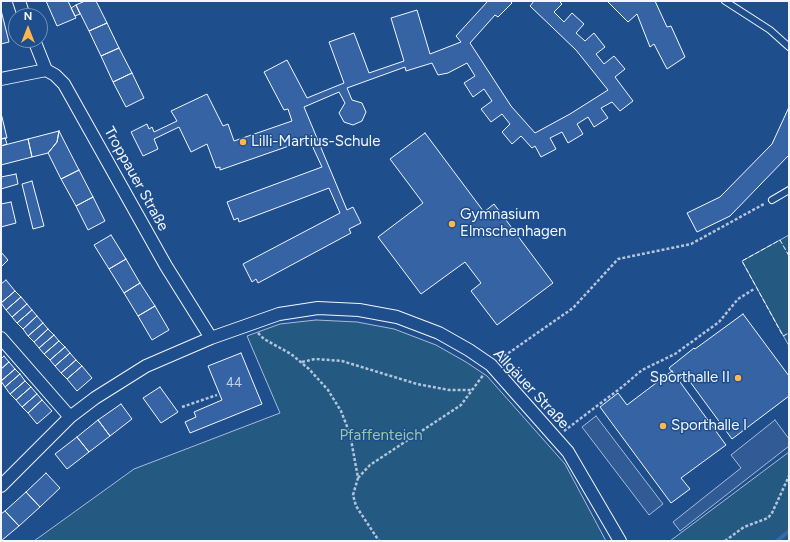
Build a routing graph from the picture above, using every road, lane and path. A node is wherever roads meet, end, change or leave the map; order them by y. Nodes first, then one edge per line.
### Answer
1 (725, 1) edge
2 (789, 47) edge
3 (37, 48) edge
4 (46, 70) junction
5 (1, 79) edge
6 (789, 190) edge
7 (772, 200) joint
8 (754, 288) dead end
9 (252, 322) junction
10 (1, 338) edge
11 (211, 338) junction
12 (302, 362) junction
13 (491, 365) junction
14 (472, 390) junction
15 (217, 395) dead end
16 (182, 406) dead end
17 (70, 417) junction
18 (555, 438) junction
19 (789, 476) edge
20 (358, 478) junction
21 (1, 486) edge
22 (379, 541) edge
23 (620, 541) edge
24 (725, 541) edge

1 - 2 lane
3 - 4 street
4 - 5 street
4 - 11 street, Troppauer Straße
6 - 7 lane
7 - 13 path
8 - 18 path
9 - 11 street, Allgäuer Straße
9 - 12 path
9 - 13 street, Allgäuer Straße
10 - 17 street
11 - 17 street, Allgäuer Straße
12 - 14 path
12 - 20 path
13 - 14 path
13 - 18 street, Allgäuer Straße
14 - 20 path
15 - 16 path
17 - 21 street, Allgäuer Straße
18 - 23 street, Allgäuer Straße
19 - 24 path
20 - 22 path

